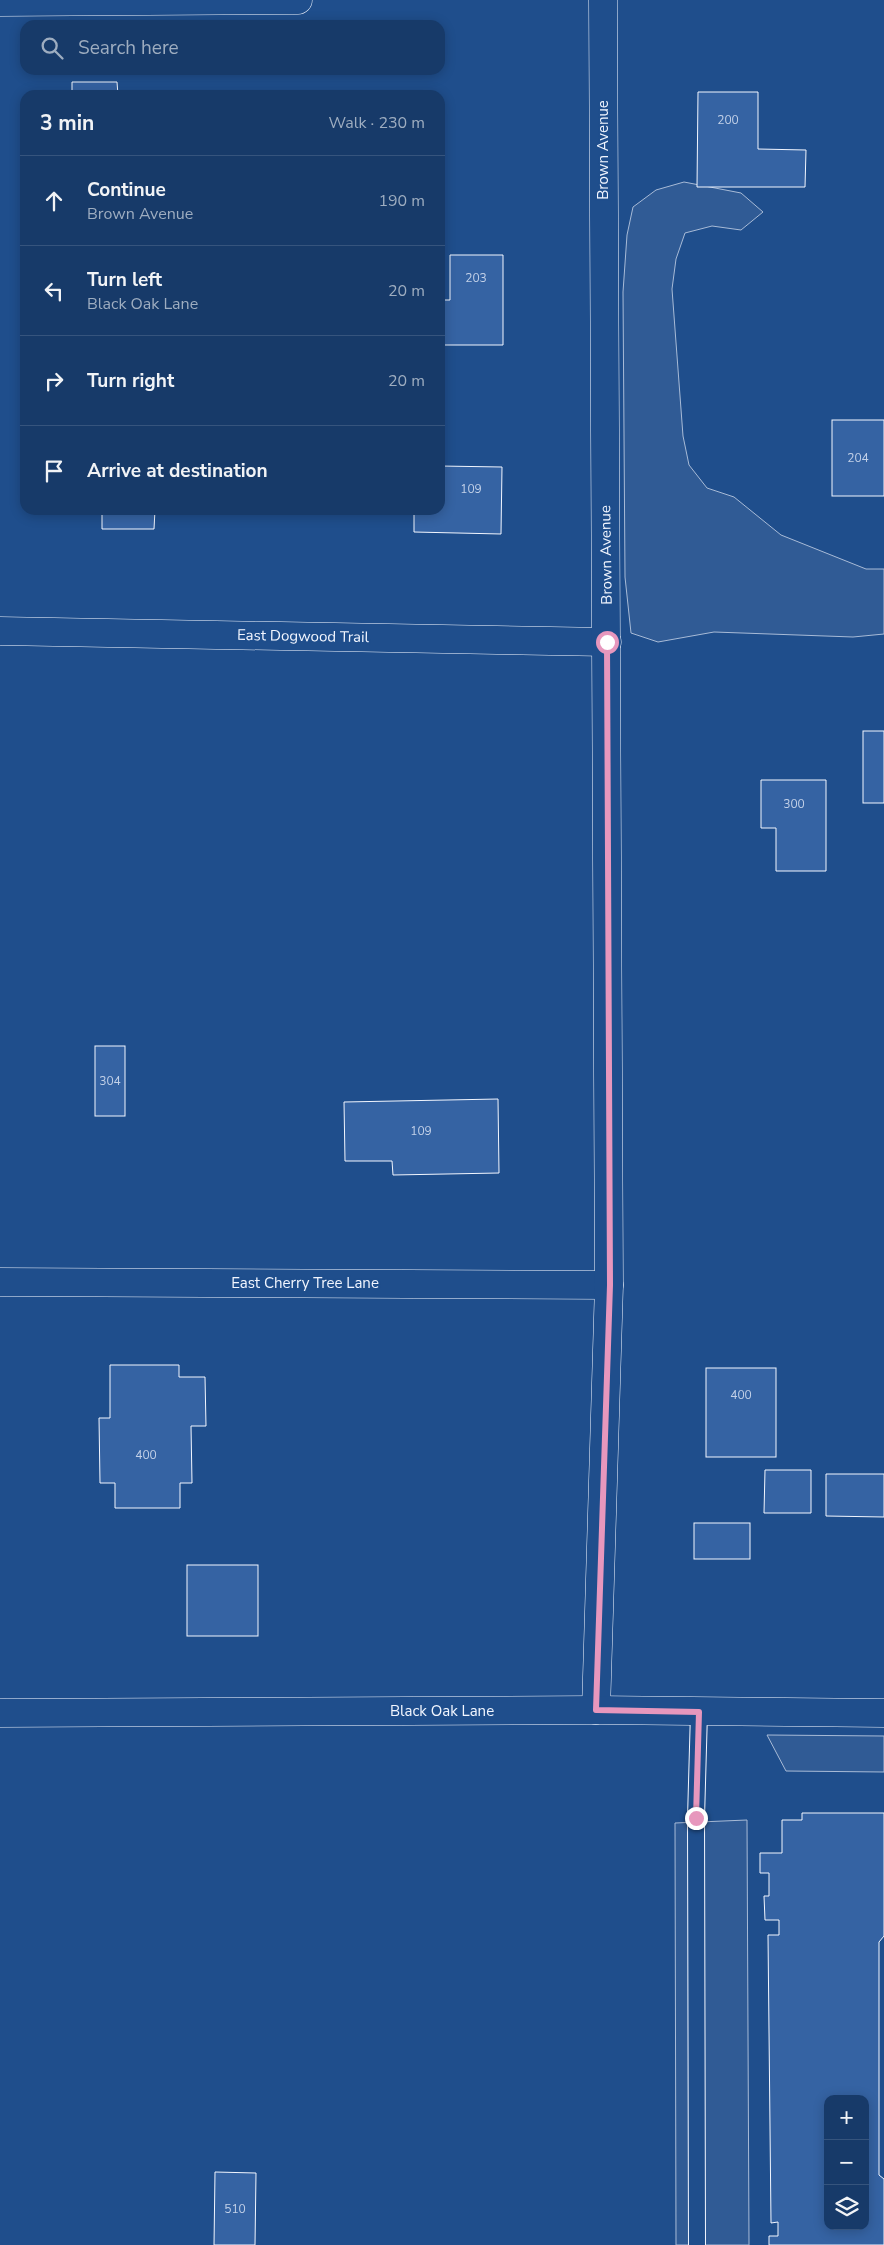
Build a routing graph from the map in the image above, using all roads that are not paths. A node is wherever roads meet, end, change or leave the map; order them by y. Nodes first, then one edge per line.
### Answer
1 (298, 0) edge
2 (603, 0) edge
3 (0, 2) edge
4 (0, 631) edge
5 (607, 642) junction
6 (0, 1282) edge
7 (610, 1285) junction
8 (596, 1710) junction
9 (699, 1712) junction
10 (0, 1713) edge
11 (884, 1713) edge
12 (697, 2245) edge

1 - 3 street
2 - 5 street, Brown Avenue
4 - 5 street, East Dogwood Trail
5 - 7 street, Brown Avenue
6 - 7 street, East Cherry Tree Lane
7 - 8 street, Brown Avenue
8 - 9 street, Black Oak Lane
8 - 10 street, Black Oak Lane
9 - 11 street, Black Oak Lane
9 - 12 lane

